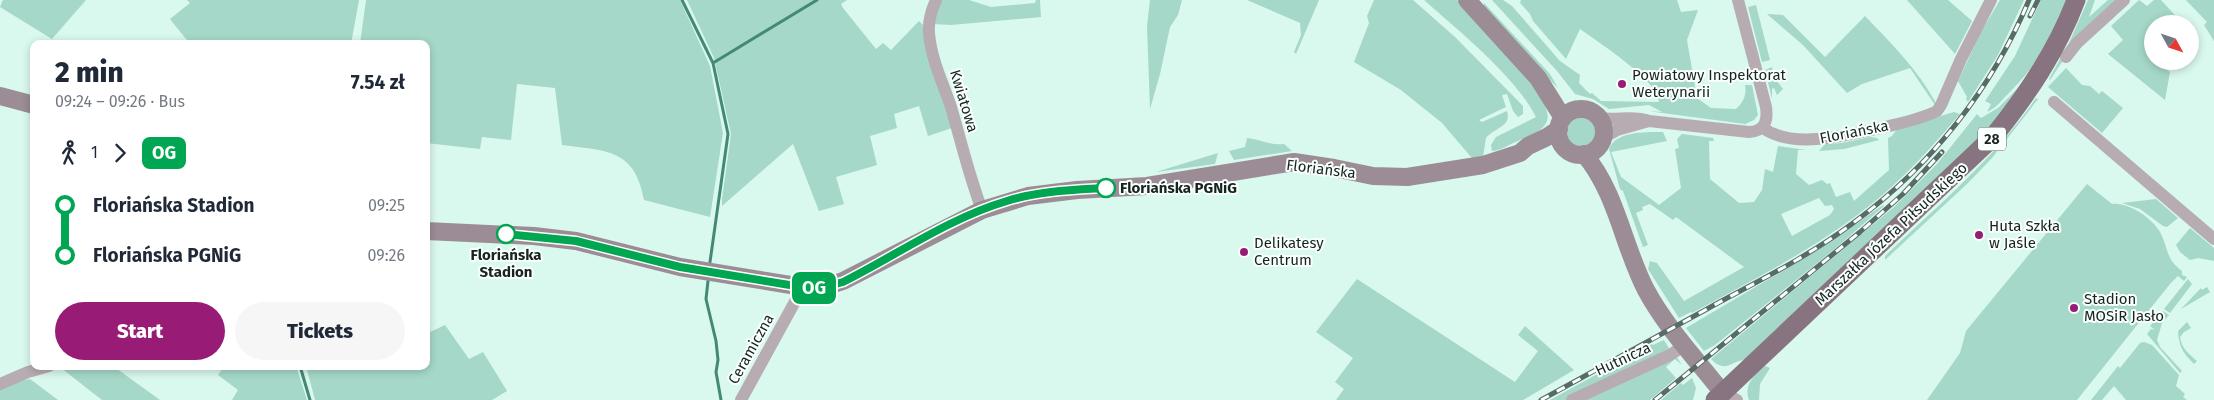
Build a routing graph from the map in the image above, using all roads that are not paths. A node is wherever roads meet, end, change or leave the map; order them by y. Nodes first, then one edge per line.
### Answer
1 (936, 0) edge
2 (1466, 0) edge
3 (1738, 0) edge
4 (1991, 0) edge
5 (2076, 0) edge
6 (2124, 0) edge
7 (2066, 57) dead end
8 (0, 96) edge
9 (2054, 102) dead end
10 (30, 104) edge
11 (1600, 118) junction
12 (1650, 121) junction
13 (1565, 126) junction
14 (1762, 127) junction
15 (1602, 142) junction
16 (1584, 154) junction
17 (1613, 204) junction
18 (982, 210) junction
19 (430, 231) edge
20 (2214, 238) edge
21 (802, 287) junction
22 (1685, 345) junction
23 (35, 370) edge
24 (0, 384) edge
25 (1724, 398) edge
26 (741, 400) edge
27 (1572, 400) edge

1 - 18 street, Kwiatowa
2 - 13 street
3 - 14 street
4 - 14 street, Floriańska
5 - 25 main road, Marszałka Józefa Piłsudskiego / 28
6 - 7 street
8 - 10 street
9 - 20 street
11 - 12 street
11 - 13 street
11 - 15 street
12 - 14 street
12 - 15 street
13 - 16 street
13 - 18 street, Floriańska
15 - 16 street
15 - 17 street
16 - 17 street
17 - 22 street
18 - 21 street, Floriańska
19 - 21 street, Floriańska
21 - 26 street, Ceramiczna
22 - 25 street
22 - 27 street, Hutnicza
23 - 24 street

